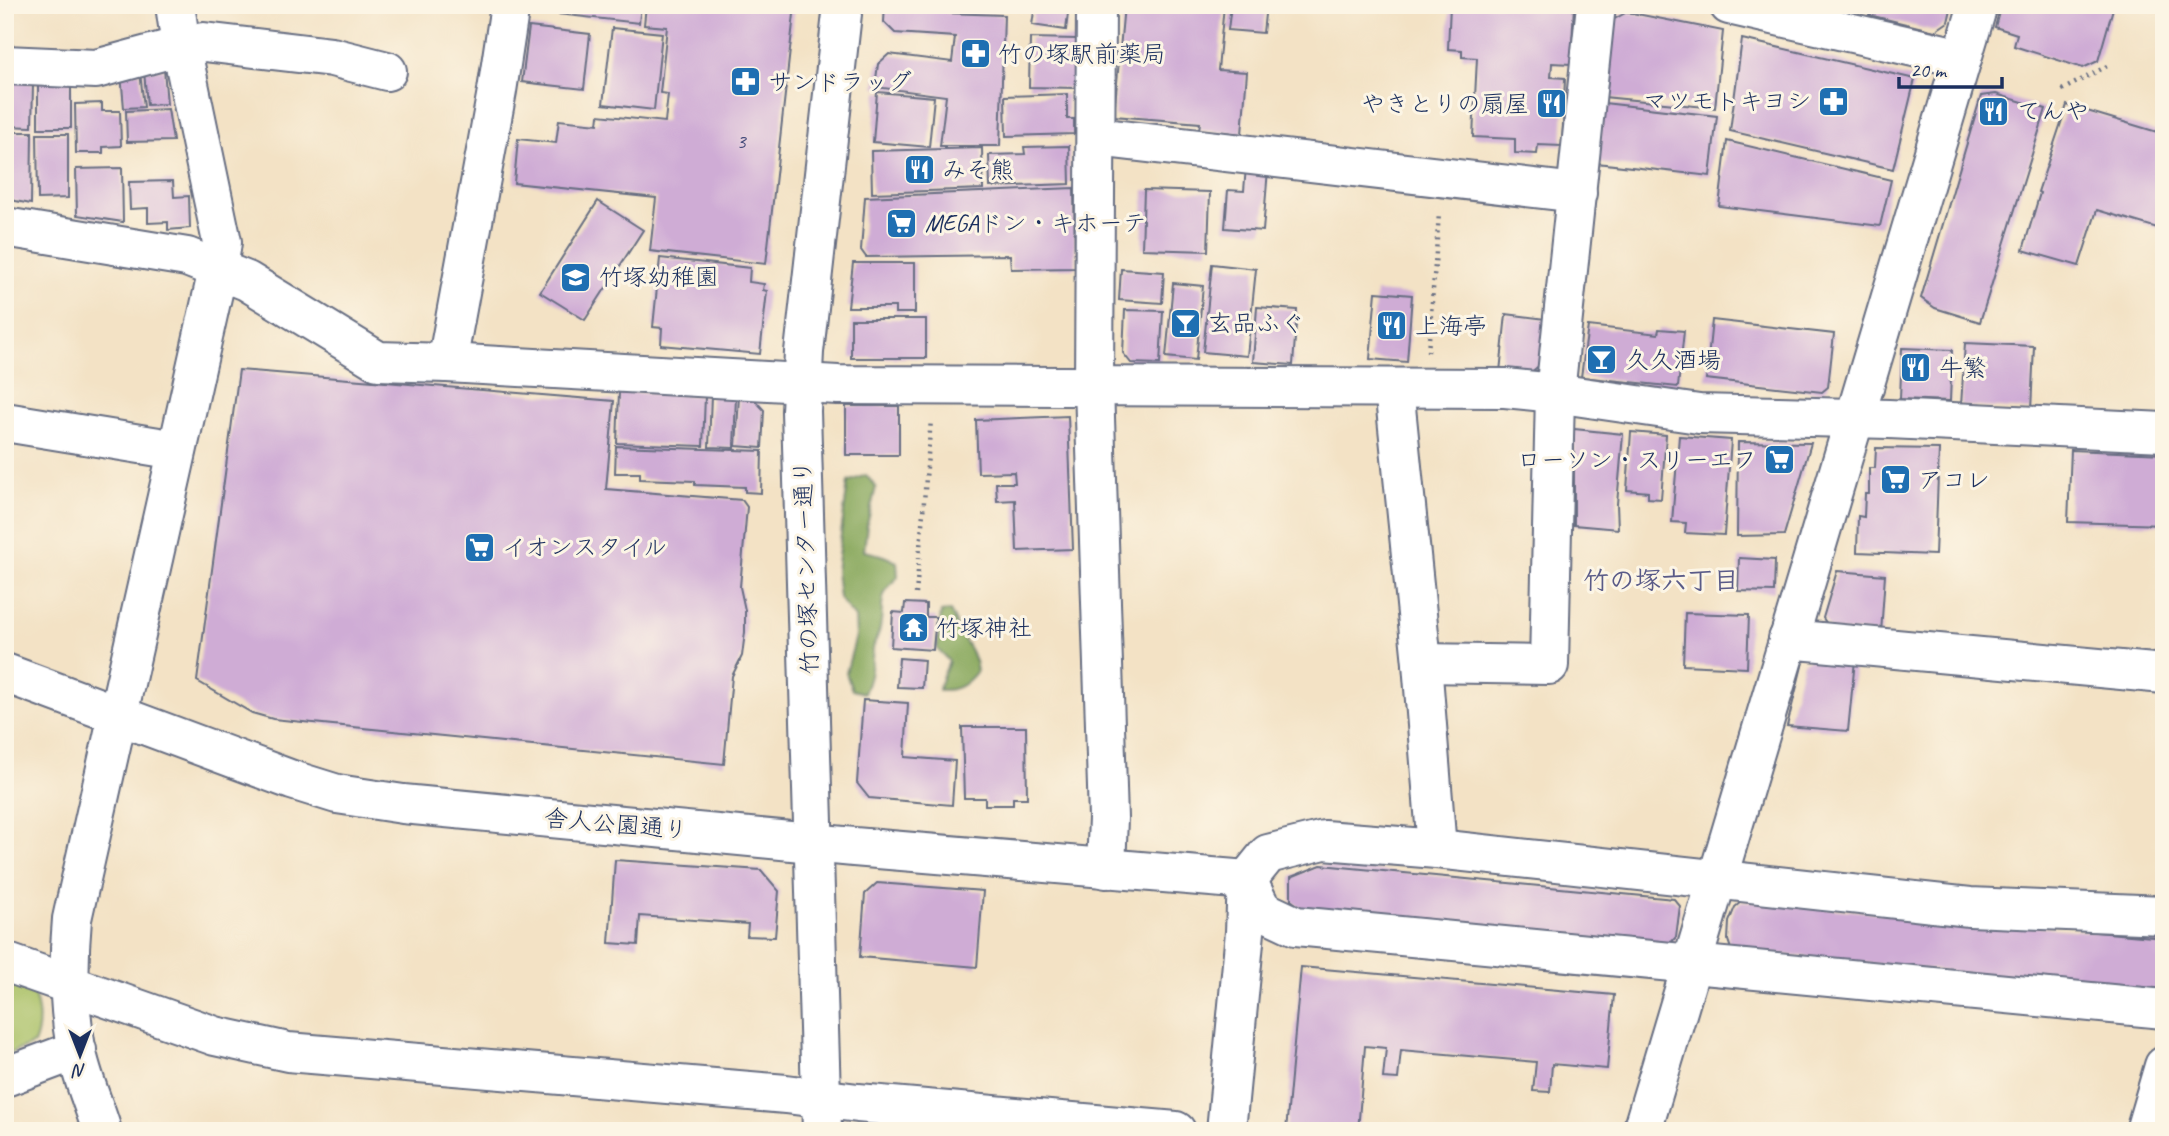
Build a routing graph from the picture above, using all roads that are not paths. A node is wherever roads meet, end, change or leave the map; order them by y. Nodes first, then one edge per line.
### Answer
1 (175, 5) edge
2 (510, 5) edge
3 (844, 5) edge
4 (1097, 5) edge
5 (1596, 5) edge
6 (1729, 5) edge
7 (1978, 5) edge
8 (181, 46) junction
9 (1962, 58) junction
10 (5, 65) edge
11 (387, 71) dead end
12 (1096, 137) junction
13 (1577, 193) junction
14 (5, 227) edge
15 (218, 270) junction
16 (447, 363) junction
17 (803, 382) junction
18 (1094, 387) junction
19 (1409, 388) junction
20 (1555, 393) junction
21 (1855, 418) junction
22 (5, 422) edge
23 (2164, 432) edge
24 (177, 450) junction
25 (1788, 639) junction
26 (1422, 663) junction
27 (5, 673) edge
28 (2164, 674) edge
29 (118, 716) junction
30 (814, 842) junction
31 (1437, 849) junction
32 (1105, 869) junction
33 (1247, 880) junction
34 (1717, 880) junction
35 (2164, 915) edge
36 (5, 962) edge
37 (1690, 965) junction
38 (69, 986) junction
39 (2164, 1009) edge
40 (76, 1050) junction
41 (2164, 1066) edge
42 (5, 1077) edge
43 (821, 1115) edge
44 (1033, 1125) edge
45 (102, 1131) edge
46 (1176, 1131) edge
47 (1226, 1131) edge
48 (1642, 1131) edge
49 (2145, 1131) edge

1 - 8 street
2 - 16 street
3 - 17 street, 竹の塚センター通り
4 - 12 street
5 - 13 street
6 - 9 street
7 - 9 street
8 - 10 street
8 - 11 street
8 - 15 street
9 - 21 street
12 - 13 street
12 - 18 street
13 - 20 street
14 - 15 street
15 - 16 street
15 - 24 street
16 - 17 street
17 - 18 street
17 - 30 street, 竹の塚センター通り
18 - 19 street
18 - 32 street
19 - 20 street
19 - 26 street
20 - 21 street
20 - 26 street
21 - 23 street
21 - 25 street
22 - 24 street
24 - 29 street
25 - 28 street
25 - 34 street
26 - 31 street
27 - 29 street, 舎人公園通り
29 - 30 street, 舎人公園通り
29 - 38 street
30 - 32 street, 舎人公園通り
30 - 43 street, 竹の塚センター通り
31 - 33 street
31 - 34 street
32 - 33 street, 舎人公園通り
33 - 37 street
33 - 47 street
34 - 35 street
34 - 37 street
36 - 38 street
37 - 39 street
37 - 48 street
38 - 40 street
38 - 43 street
40 - 42 street
40 - 45 street
41 - 49 street
43 - 44 street
44 - 46 street

